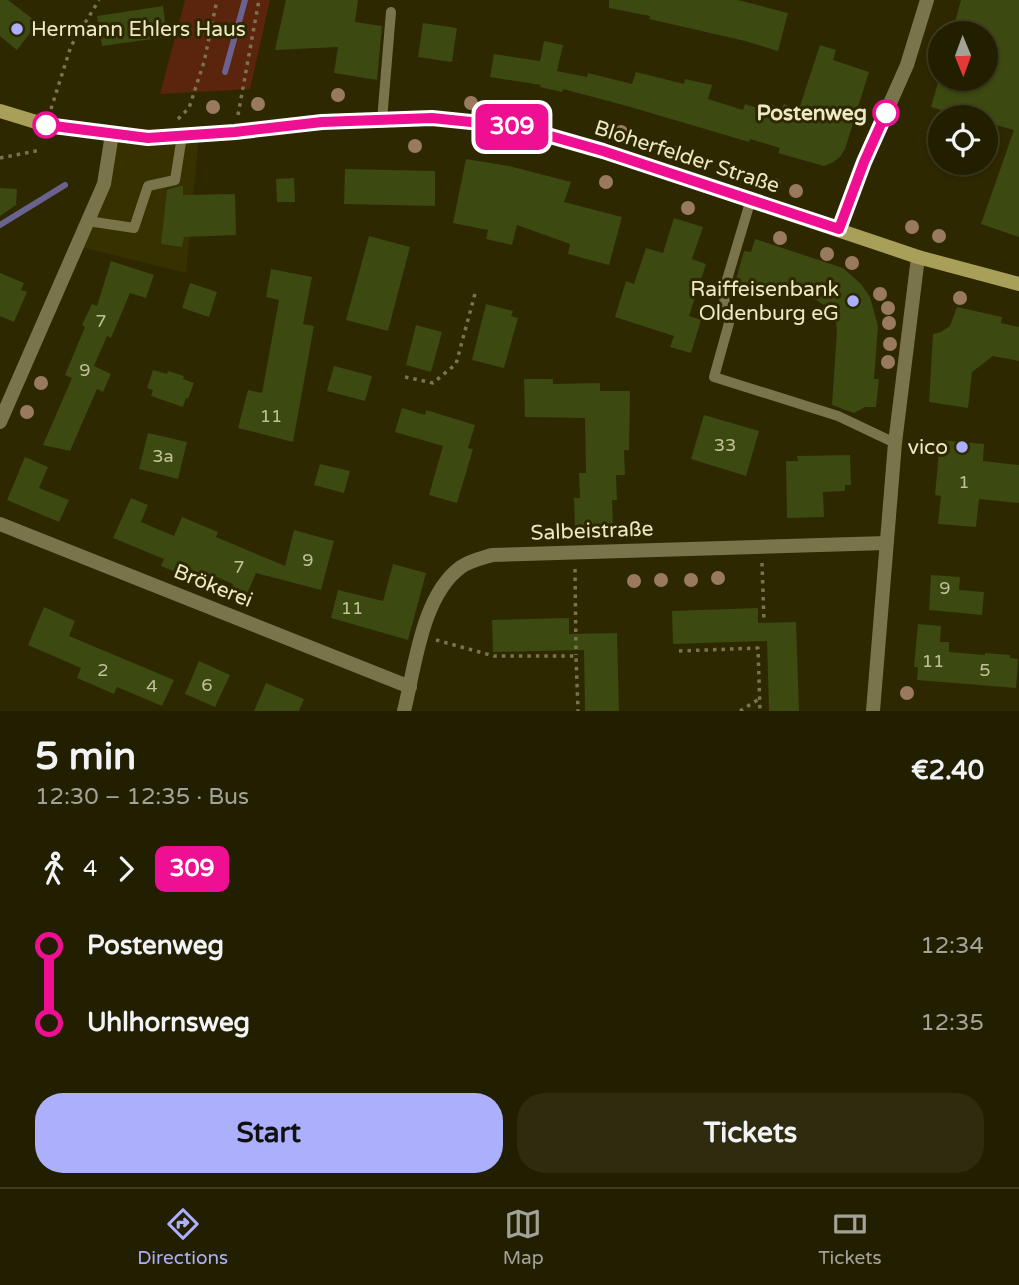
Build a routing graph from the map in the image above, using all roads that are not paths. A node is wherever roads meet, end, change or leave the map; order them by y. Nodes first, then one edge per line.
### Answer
1 (927, 0) edge
2 (391, 12) dead end
3 (0, 112) edge
4 (382, 120) junction
5 (112, 135) junction
6 (181, 136) junction
7 (751, 199) junction
8 (88, 221) junction
9 (839, 229) junction
10 (918, 257) junction
11 (1019, 284) edge
12 (1, 416) edge
13 (895, 443) junction
14 (0, 524) edge
15 (886, 543) junction
16 (410, 687) junction
17 (878, 710) edge
18 (404, 711) edge

1 - 9 street
2 - 4 lane
3 - 5 street, Bloherfelder Straße
4 - 6 street, Bloherfelder Straße
4 - 7 street, Bloherfelder Straße
5 - 6 street, Bloherfelder Straße
5 - 8 street
6 - 8 lane
7 - 9 street, Bloherfelder Straße
7 - 13 lane
8 - 12 street
9 - 10 street, Bloherfelder Straße
10 - 11 street, Bloherfelder Straße
10 - 13 street
13 - 15 street
14 - 16 street, Brökerei
15 - 16 street, Salbeistraße
15 - 17 street
16 - 18 street, Salbeistraße

